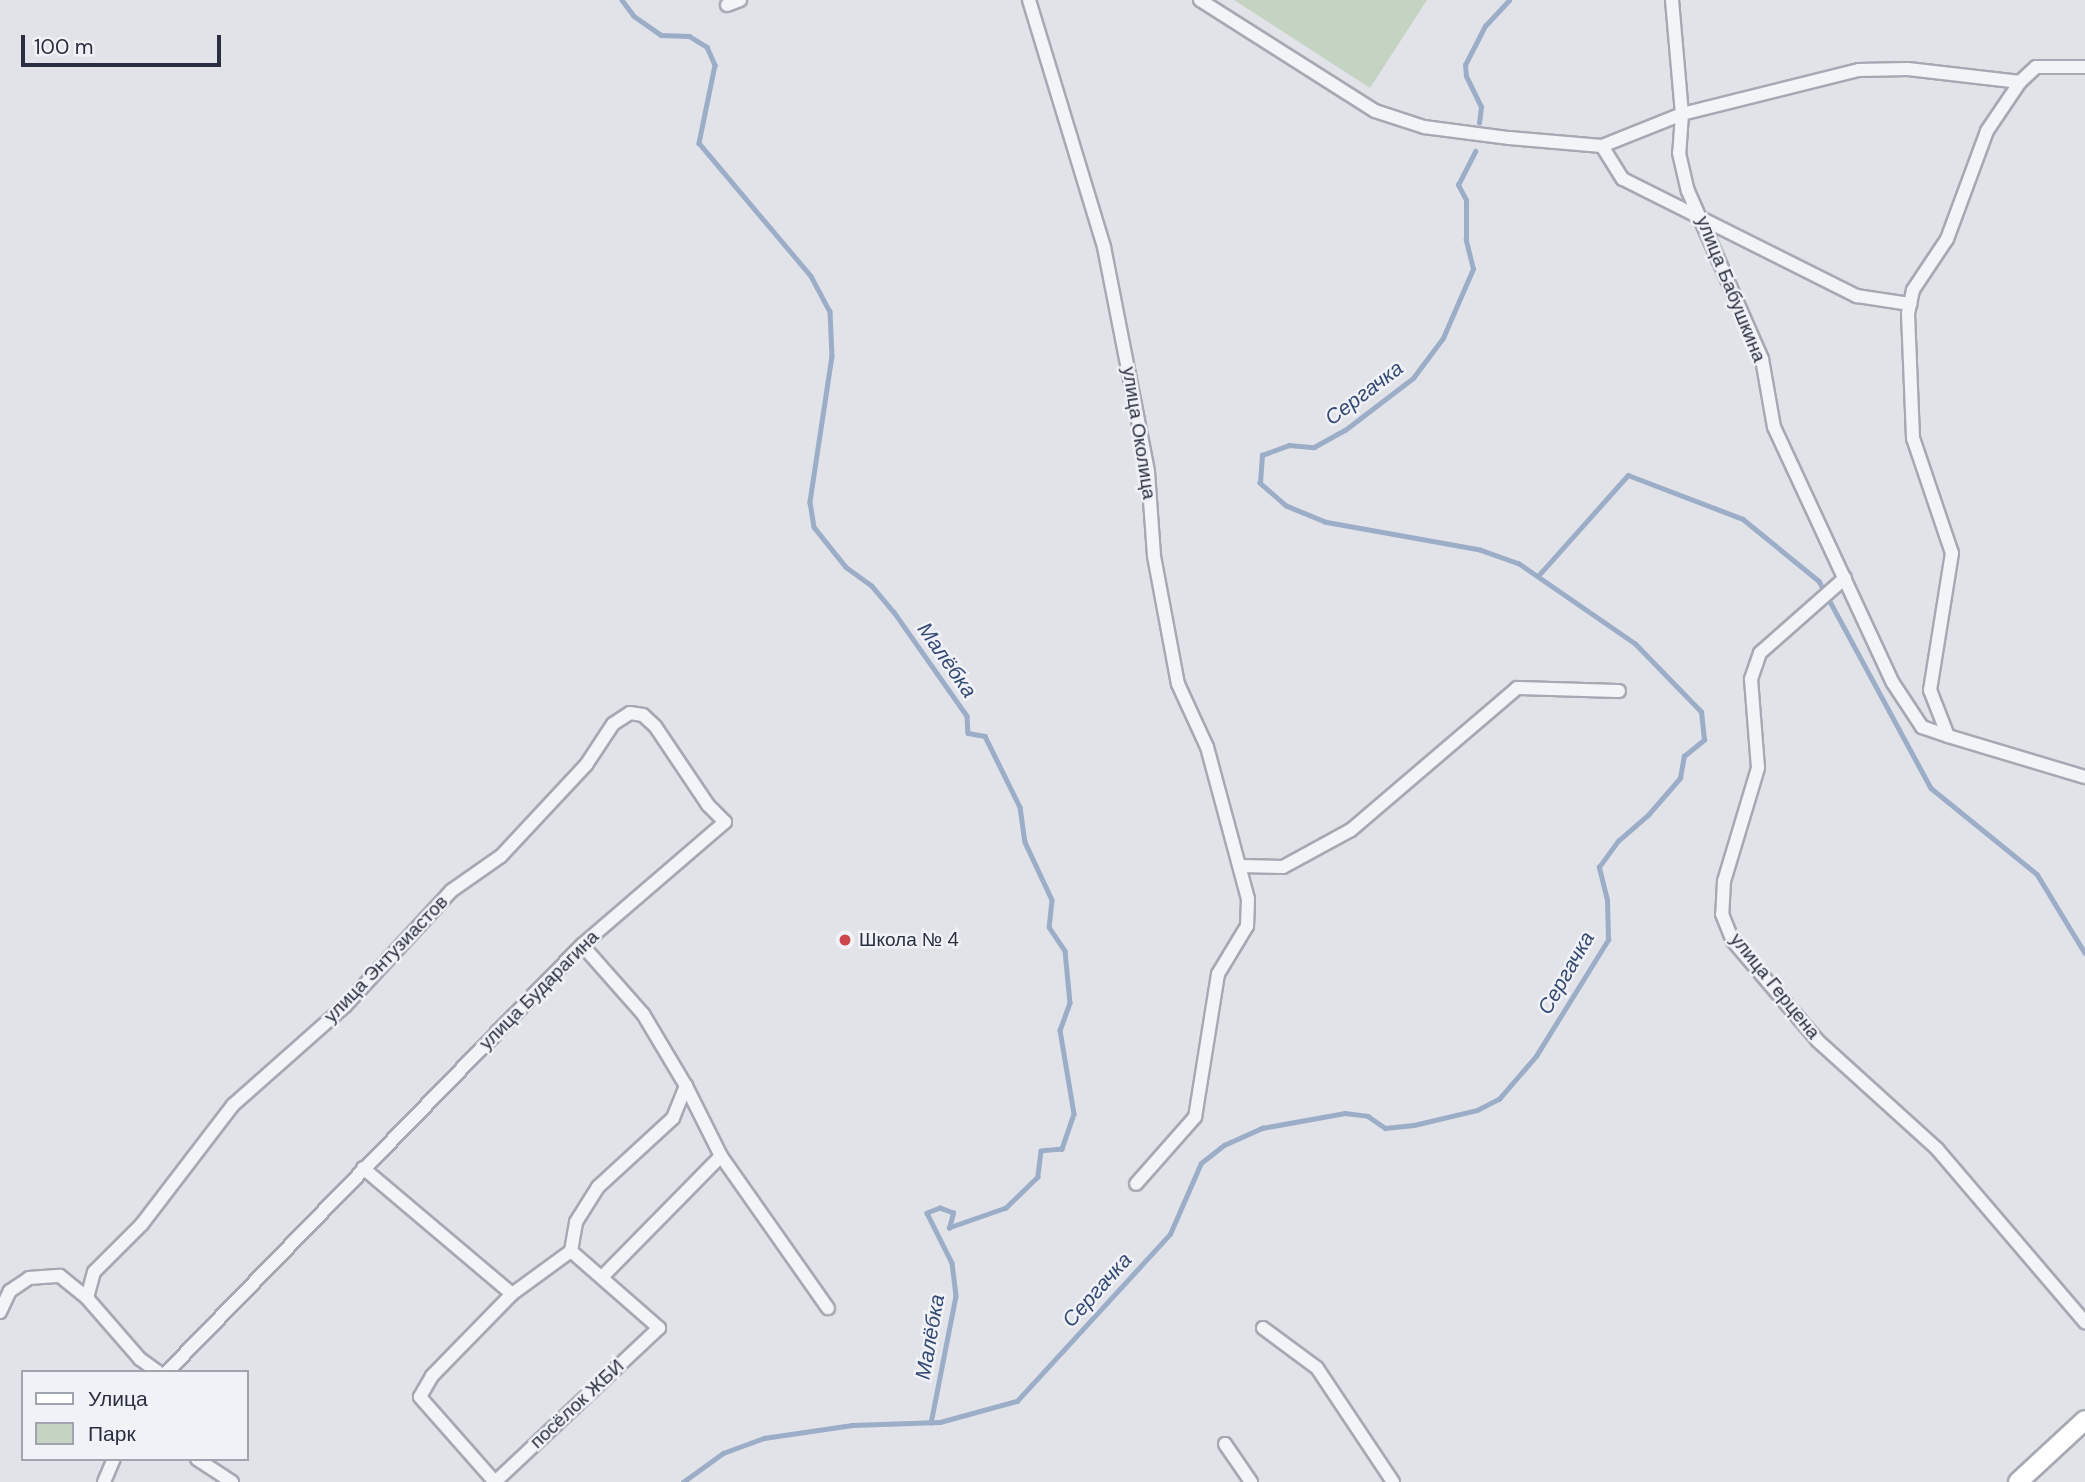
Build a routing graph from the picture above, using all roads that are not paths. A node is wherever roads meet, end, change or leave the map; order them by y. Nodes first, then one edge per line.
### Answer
1 (1200, 0) edge
2 (1672, 0) edge
3 (1034, 4) edge
4 (2085, 67) edge
5 (2020, 82) junction
6 (1682, 114) junction
7 (1602, 146) junction
8 (1703, 219) junction
9 (1910, 304) junction
10 (1845, 578) junction
11 (1619, 691) dead end
12 (1948, 736) junction
13 (2085, 776) edge
14 (725, 822) joint
15 (1242, 866) junction
16 (582, 946) junction
17 (686, 1086) junction
18 (721, 1156) junction
19 (363, 1168) junction
20 (1136, 1184) dead end
21 (571, 1251) junction
22 (604, 1276) junction
23 (5, 1290) edge
24 (512, 1294) junction
25 (87, 1298) junction
26 (828, 1307) dead end
27 (0, 1312) edge
28 (2085, 1322) edge
29 (1263, 1328) dead end
30 (155, 1370) edge
31 (169, 1370) edge
32 (2085, 1420) edge
33 (1225, 1444) dead end
34 (113, 1461) edge
35 (200, 1461) edge
36 (104, 1482) edge
37 (232, 1482) edge
38 (495, 1482) edge
39 (1251, 1482) edge
40 (1393, 1482) edge
41 (2018, 1482) edge

1 - 7 street
2 - 6 street, улица Бабушкина
3 - 15 street, улица Околица
4 - 5 street
5 - 6 street
5 - 9 street
6 - 7 street
6 - 8 street, улица Бабушкина
7 - 8 street
8 - 9 street
8 - 10 street, улица Бабушкина
9 - 12 street
10 - 12 street
10 - 28 street, улица Герцена
11 - 15 street
12 - 13 street
14 - 16 street, улица Бударагина
14 - 25 street, улица Энтузиастов
15 - 20 street, улица Околица
16 - 17 street
16 - 19 street, улица Бударагина
17 - 18 street
17 - 21 street
18 - 22 street
18 - 26 street
19 - 24 street
19 - 31 street, улица Бударагина
21 - 22 street
21 - 24 street
22 - 38 street, посёлок ЖБИ
23 - 25 street
23 - 27 street
24 - 38 street
25 - 30 street
29 - 40 street
32 - 41 main road
33 - 39 street
34 - 36 street
35 - 37 street

